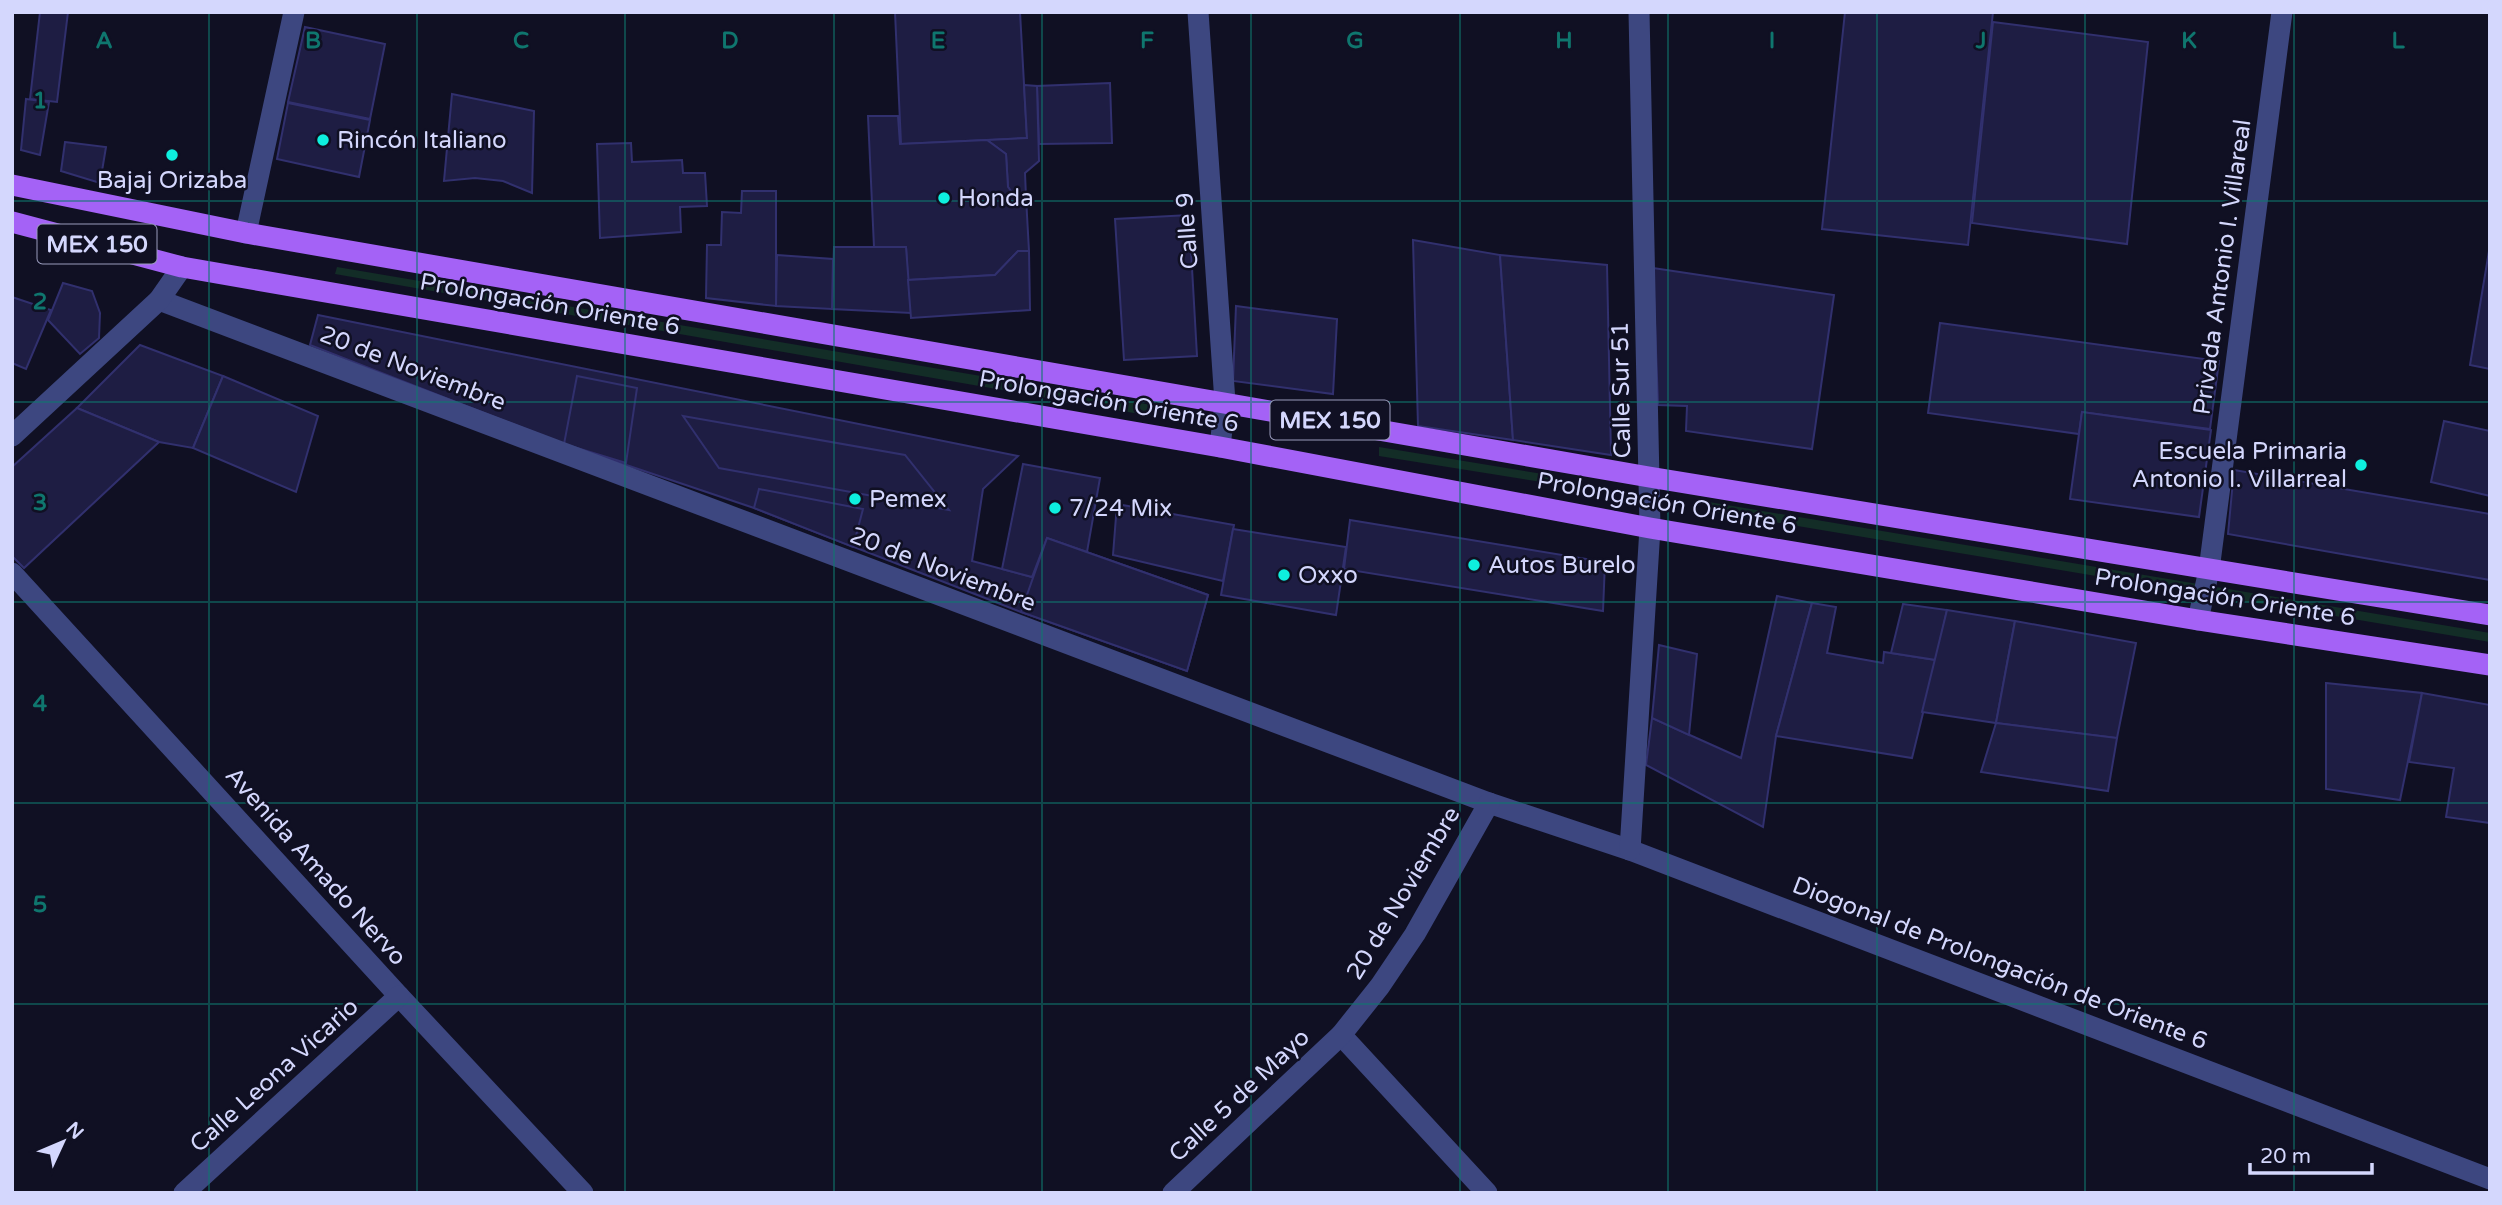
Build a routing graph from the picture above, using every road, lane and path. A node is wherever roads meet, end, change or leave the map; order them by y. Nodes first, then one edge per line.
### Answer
1 (294, 12) edge
2 (1198, 12) edge
3 (1639, 12) edge
4 (2282, 12) edge
5 (12, 172) edge
6 (12, 186) edge
7 (172, 218) junction
8 (12, 222) edge
9 (12, 229) edge
10 (246, 233) junction
11 (182, 267) junction
12 (159, 300) junction
13 (1225, 402) junction
14 (12, 436) edge
15 (1220, 447) junction
16 (1649, 477) junction
17 (1650, 528) junction
18 (2209, 570) junction
19 (12, 573) edge
20 (2490, 615) edge
21 (2198, 620) junction
22 (2490, 664) edge
23 (1489, 803) junction
24 (1630, 850) junction
25 (400, 996) junction
26 (1340, 1035) junction
27 (2490, 1179) edge
28 (579, 1191) edge
29 (184, 1193) edge
30 (1173, 1193) edge
31 (1487, 1193) edge

1 - 10 street
2 - 13 street, Calle 9
3 - 16 street, Calle Sur 51
4 - 18 street, Privada Antonio I. Villareal
5 - 7 main road, MEX 150
6 - 7 main road, Prolongación Oriente 6 / MEX 150
7 - 10 main road, Prolongación Oriente 6 / MEX 150
8 - 11 main road, Prolongación Oriente 6 / MEX 150
9 - 11 main road, MEX 150
10 - 13 main road, Prolongación Oriente 6 / MEX 150
11 - 12 street
11 - 15 main road, Prolongación Oriente 6 / MEX 150
12 - 14 street
12 - 23 street, 20 de Noviembre
13 - 15 street, Calle 9
13 - 16 main road, Prolongación Oriente 6 / MEX 150
15 - 17 main road, Prolongación Oriente 6 / MEX 150
16 - 17 street, Calle Sur 51
16 - 18 main road, Prolongación Oriente 6 / MEX 150
17 - 21 main road, Prolongación Oriente 6 / MEX 150
17 - 24 street, Calle Sur 51
18 - 20 main road, Prolongación Oriente 6 / MEX 150
18 - 21 street, Privada Antonio I. Villareal
19 - 25 street, Avenida Amado Nervo
21 - 22 main road, Prolongación Oriente 6 / MEX 150
23 - 24 street, Diogonal de Prolongación de Oriente 6
23 - 26 street, 20 de Noviembre
24 - 27 street, Diogonal de Prolongación de Oriente 6
25 - 28 street, Avenida Amado Nervo
25 - 29 street, Calle Leona Vicario
26 - 30 street, Calle 5 de Mayo
26 - 31 street

